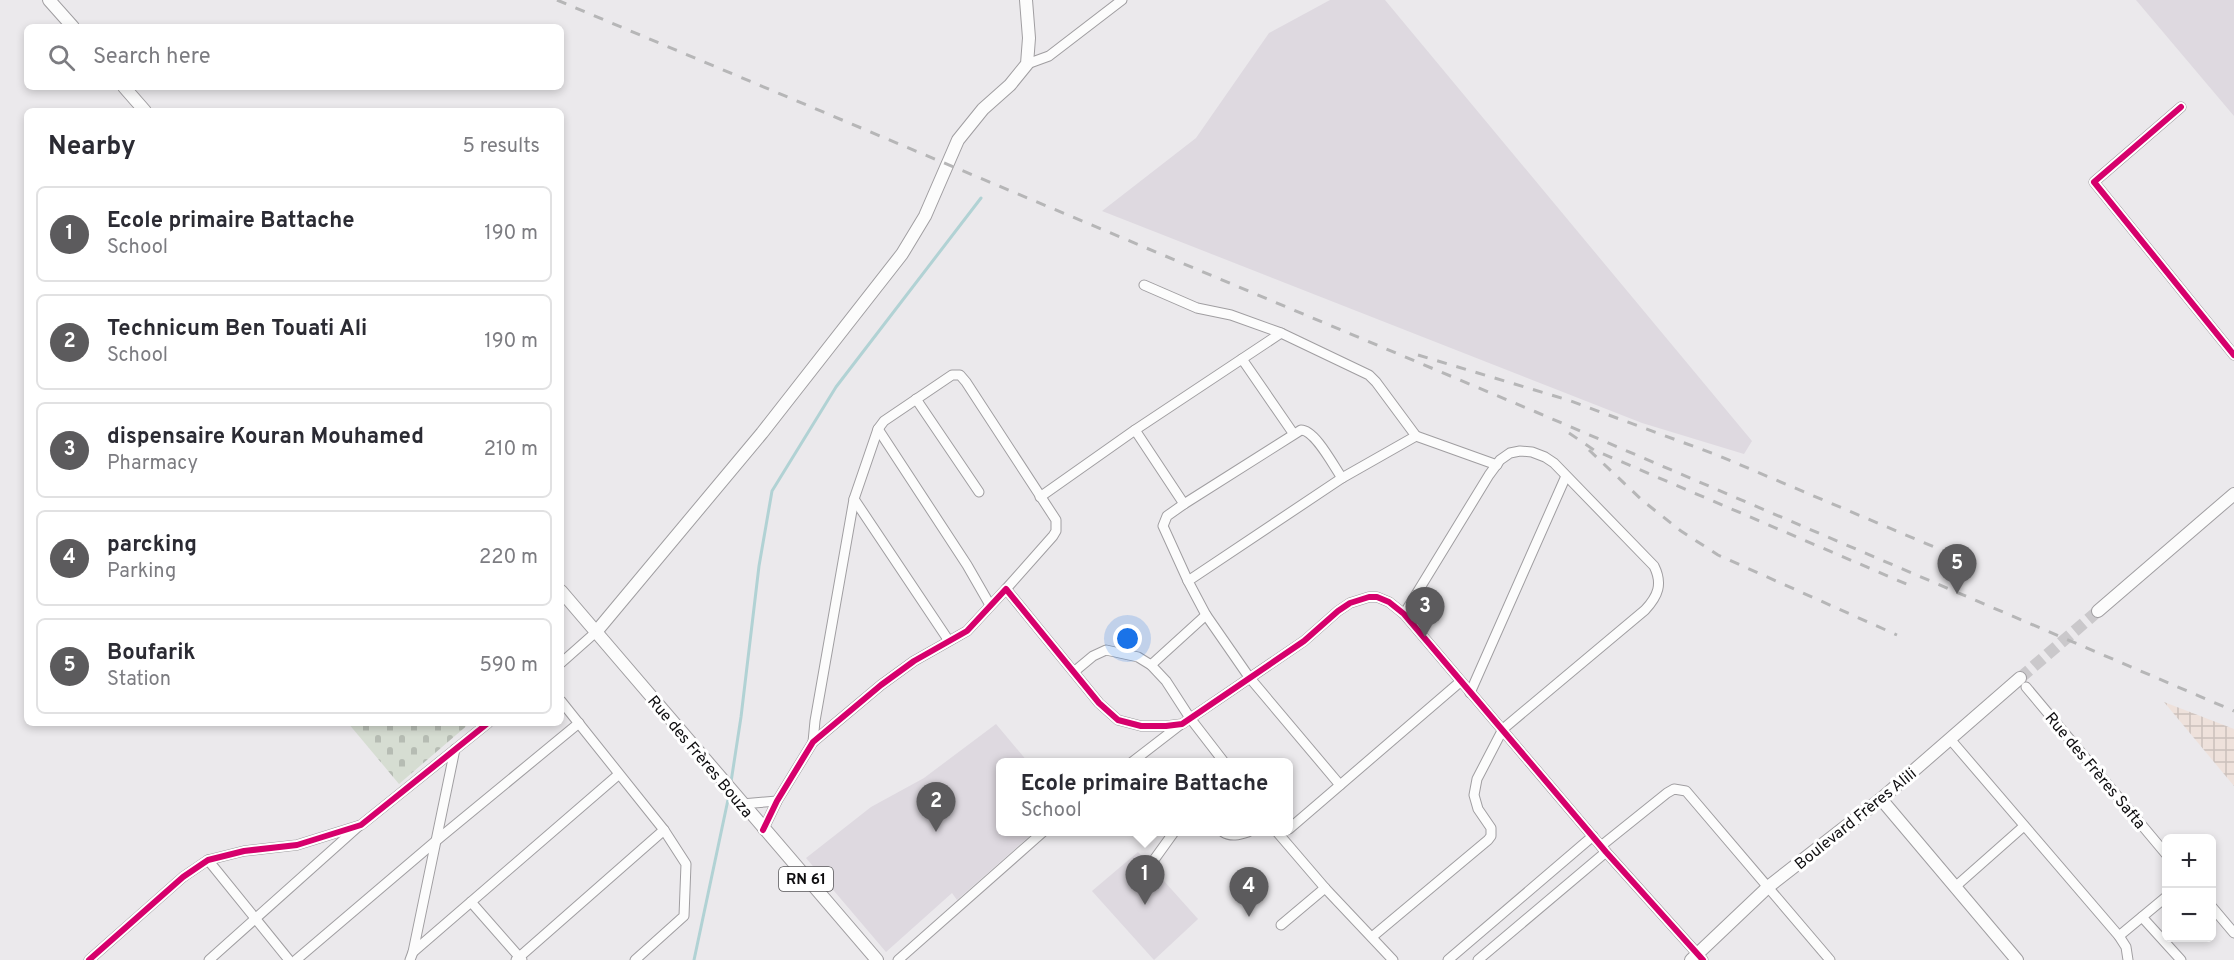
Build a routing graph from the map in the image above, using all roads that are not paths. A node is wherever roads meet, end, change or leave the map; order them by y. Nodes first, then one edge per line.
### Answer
1 (49, 0) edge
2 (1026, 0) edge
3 (1122, 0) edge
4 (70, 24) edge
5 (1027, 64) junction
6 (127, 90) edge
7 (2181, 107) dead end
8 (142, 108) edge
9 (1144, 285) dead end
10 (1281, 333) junction
11 (2234, 355) edge
12 (1242, 358) junction
13 (916, 399) junction
14 (879, 429) junction
15 (1135, 430) junction
16 (1293, 433) junction
17 (1416, 436) junction
18 (1497, 465) junction
19 (1566, 476) junction
20 (1342, 478) junction
21 (980, 492) dead end
22 (2234, 494) edge
23 (1040, 497) junction
24 (854, 499) junction
25 (1184, 504) junction
26 (1188, 581) junction
27 (1006, 589) junction
28 (564, 595) edge
29 (990, 606) junction
30 (1400, 611) junction
31 (2098, 611) tunnel mouth
32 (1206, 615) junction
33 (596, 632) junction
34 (949, 641) junction
35 (564, 660) edge
36 (1151, 665) junction
37 (1075, 671) junction
38 (1249, 677) junction
39 (1460, 682) junction
40 (2023, 683) joint
41 (1470, 693) junction
42 (564, 705) edge
43 (1186, 721) junction
44 (579, 723) junction
45 (484, 726) edge
46 (1503, 729) junction
47 (1950, 739) junction
48 (813, 742) junction
49 (455, 749) junction
50 (1137, 758) edge
51 (1220, 758) edge
52 (618, 775) junction
53 (1340, 785) junction
54 (1881, 798) junction
55 (739, 801) junction
56 (777, 801) junction
57 (1293, 824) edge
58 (361, 825) junction
59 (2024, 826) junction
60 (664, 830) junction
61 (763, 830) junction
62 (1037, 836) edge
63 (1171, 836) edge
64 (1286, 836) edge
65 (1593, 836) junction
66 (436, 840) junction
67 (1604, 849) junction
68 (2162, 849) edge
69 (208, 860) junction
70 (1152, 864) dead end
71 (1768, 887) junction
72 (1955, 887) junction
73 (1325, 888) junction
74 (2162, 900) edge
75 (471, 902) junction
76 (2216, 913) edge
77 (2142, 917) junction
78 (256, 919) junction
79 (1281, 925) dead end
80 (2234, 933) edge
81 (2119, 936) junction
82 (1372, 938) junction
83 (101, 956) edge
84 (412, 956) edge
85 (1697, 958) edge
86 (519, 959) edge
87 (89, 960) edge
88 (209, 960) edge
89 (289, 960) edge
90 (296, 960) edge
91 (635, 960) edge
92 (877, 960) edge
93 (898, 960) edge
94 (1393, 960) edge
95 (1448, 960) edge
96 (1478, 960) edge
97 (1830, 960) edge
98 (2017, 960) edge
99 (2128, 960) edge
100 (2181, 960) edge

1 - 4 main road
2 - 5 main road
3 - 5 street
5 - 33 main road
6 - 8 main road
7 - 11 street
9 - 10 street
10 - 12 street
10 - 17 street
12 - 15 street
12 - 16 street
13 - 14 street
13 - 21 street
13 - 23 street
14 - 24 street
14 - 29 street
15 - 23 street
15 - 25 street
16 - 20 street
16 - 25 street
17 - 18 street
17 - 20 street
18 - 19 street
18 - 30 street
19 - 41 street
19 - 46 street
20 - 26 street
22 - 31 main road
23 - 27 street
24 - 34 street
24 - 48 street
25 - 26 street
26 - 32 street
27 - 29 street
27 - 37 street
28 - 33 main road, RN 61
29 - 34 street
30 - 38 street
30 - 39 street
32 - 36 street
32 - 38 street
33 - 35 street
33 - 55 main road, Rue des Frères Bouza / RN 61
34 - 48 street
36 - 37 street
36 - 43 street
37 - 43 street
38 - 43 street
38 - 53 street
39 - 41 street
39 - 53 street
40 - 47 main road, Boulevard Frères Alili
40 - 68 street, Rue des Frères Safta
41 - 46 street
42 - 44 street
43 - 50 street
43 - 51 street
44 - 52 street
44 - 66 street
45 - 49 street
46 - 65 street
46 - 82 street
47 - 54 main road, Boulevard Frères Alili
47 - 59 street
48 - 56 street
49 - 58 street
49 - 66 street
52 - 60 street
52 - 75 street
53 - 57 street
54 - 71 main road, Boulevard Frères Alili
54 - 72 main road
55 - 56 street
55 - 61 main road, Rue des Frères Bouza / RN 61
56 - 61 street
58 - 69 street
58 - 78 street
59 - 72 street
59 - 81 street
60 - 86 street
60 - 91 street
61 - 92 main road, Rue des Frères Bouza / RN 61
62 - 93 street
63 - 70 street
64 - 73 street
65 - 67 street
65 - 95 street
66 - 84 street
66 - 90 street
67 - 71 street
67 - 85 street
67 - 96 street
69 - 78 street
69 - 83 street
71 - 85 main road, Boulevard Frères Alili
71 - 97 street
72 - 98 main road
73 - 79 street
73 - 82 street
74 - 77 street
75 - 84 street
75 - 86 street
76 - 80 street
77 - 81 street
77 - 100 street
78 - 88 street
78 - 89 street
81 - 99 street
82 - 94 street
83 - 87 street

